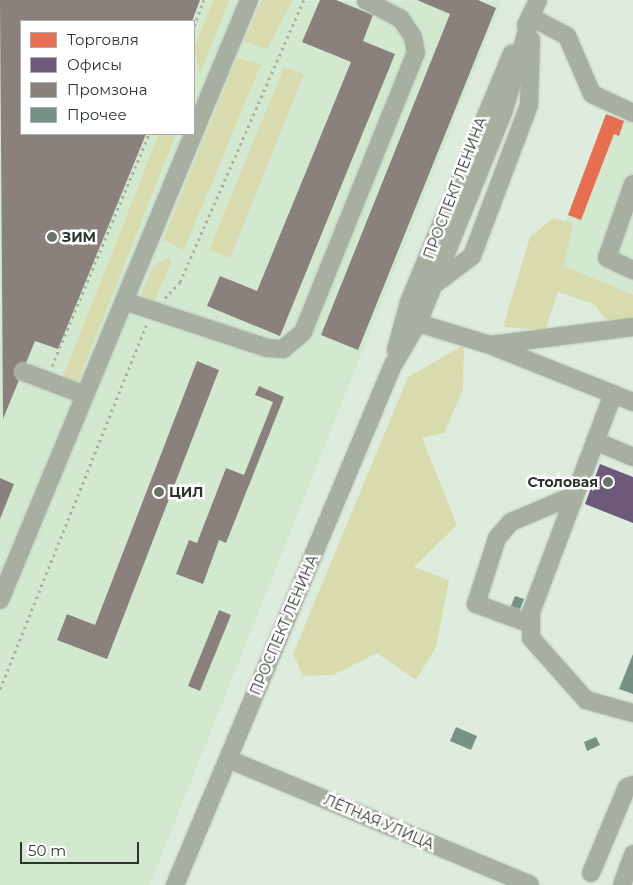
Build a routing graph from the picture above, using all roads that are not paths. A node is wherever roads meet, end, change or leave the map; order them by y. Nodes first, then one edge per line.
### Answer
1 (249, 0) edge
2 (366, 0) edge
3 (538, 0) edge
4 (531, 17) junction
5 (496, 105) junction
6 (633, 113) edge
7 (195, 130) edge
8 (193, 135) edge
9 (633, 184) edge
10 (429, 252) junction
11 (633, 270) edge
12 (439, 278) junction
13 (124, 301) junction
14 (409, 302) junction
15 (418, 323) junction
16 (633, 327) edge
17 (490, 345) junction
18 (393, 365) junction
19 (24, 372) dead end
20 (613, 394) junction
21 (85, 395) junction
22 (633, 402) edge
23 (595, 441) junction
24 (633, 457) edge
25 (575, 495) junction
26 (0, 600) edge
27 (531, 624) junction
28 (633, 713) edge
29 (228, 759) junction
30 (633, 785) edge
31 (632, 859) edge
32 (591, 873) dead end
33 (174, 885) edge
34 (530, 885) edge
35 (622, 885) edge

1 - 7 street
2 - 13 street
3 - 4 street, ПРОСПЕКТ ЛЕНИНА
4 - 5 street, ПРОСПЕКТ ЛЕНИНА
4 - 6 street
4 - 12 street
5 - 10 street, ПРОСПЕКТ ЛЕНИНА
5 - 12 street, ПРОСПЕКТ ЛЕНИНА
8 - 13 street
9 - 11 street
10 - 12 street
10 - 14 street, ПРОСПЕКТ ЛЕНИНА
12 - 15 street, ПРОСПЕКТ ЛЕНИНА
13 - 21 street
14 - 15 street
14 - 18 street, ПРОСПЕКТ ЛЕНИНА
15 - 17 street
15 - 18 street, ПРОСПЕКТ ЛЕНИНА
16 - 17 street
17 - 20 street
18 - 29 street, ПРОСПЕКТ ЛЕНИНА
19 - 21 street
20 - 22 street
20 - 23 street
21 - 26 street
23 - 24 street
23 - 25 street
25 - 27 street
25 - 27 street
27 - 28 street
29 - 33 street, ПРОСПЕКТ ЛЕНИНА
29 - 34 street, ЛЁТНАЯ УЛИЦА
30 - 32 street
31 - 35 street

